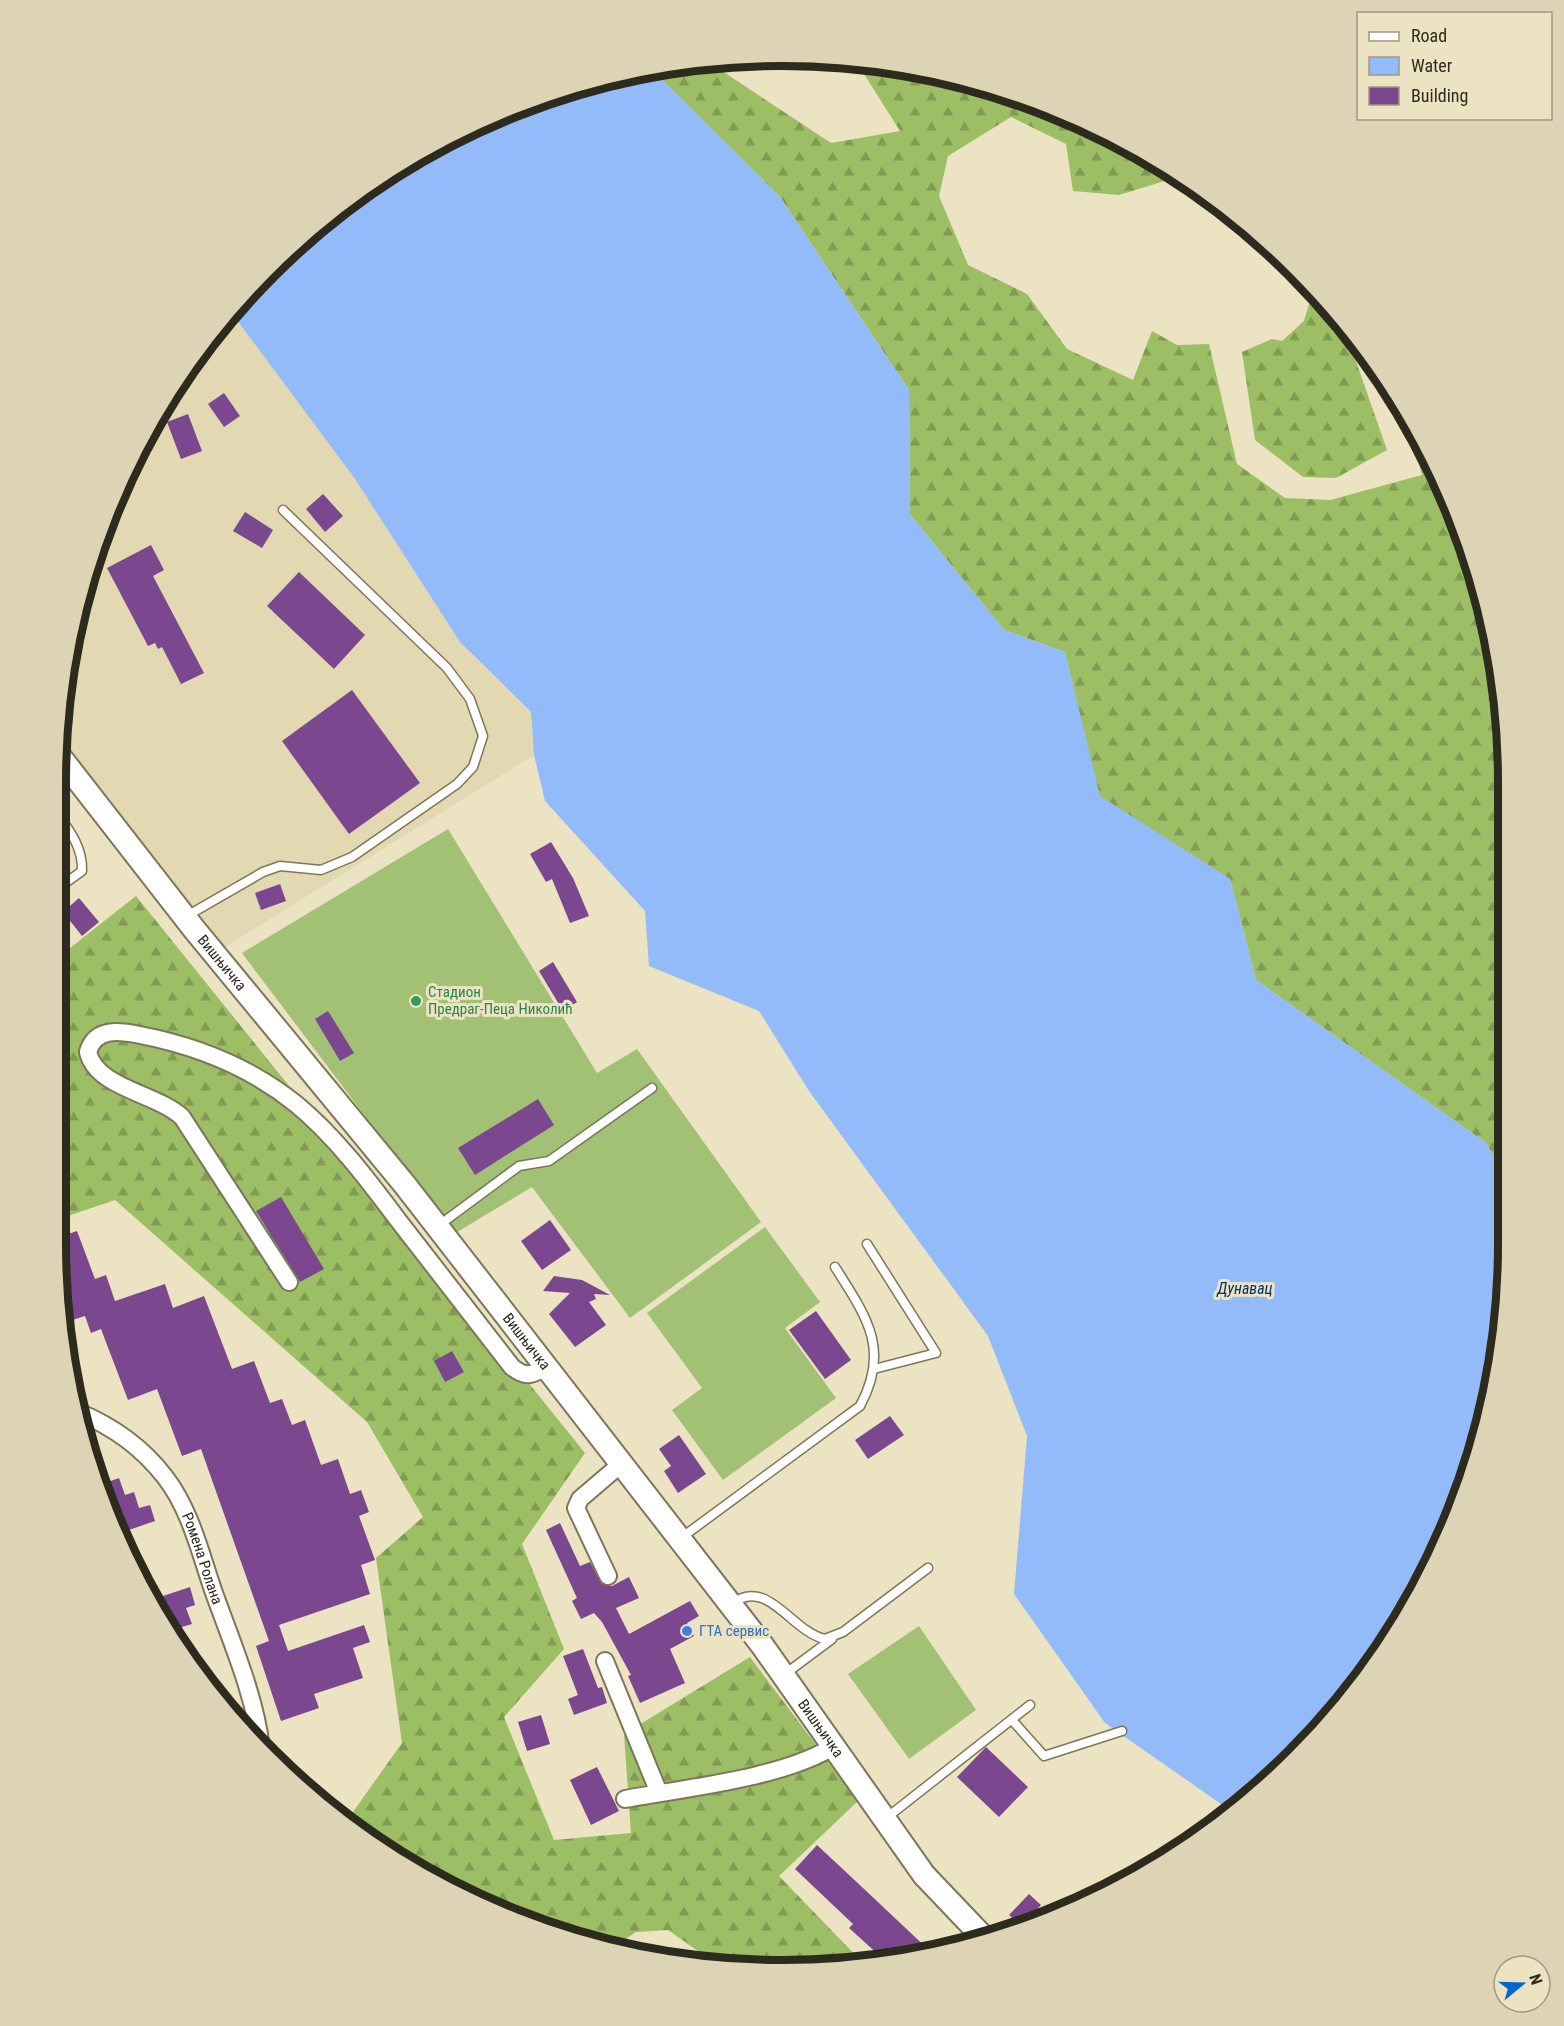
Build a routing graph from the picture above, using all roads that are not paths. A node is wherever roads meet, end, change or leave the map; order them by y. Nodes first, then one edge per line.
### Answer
1 (282, 510) dead end
2 (67, 766) edge
3 (66, 824) edge
4 (66, 883) edge
5 (185, 918) junction
6 (652, 1088) dead end
7 (436, 1227) junction
8 (867, 1244) dead end
9 (835, 1267) dead end
10 (288, 1282) dead end
11 (545, 1368) junction
12 (874, 1369) junction
13 (87, 1416) edge
14 (621, 1464) junction
15 (678, 1540) junction
16 (928, 1568) dead end
17 (608, 1576) dead end
18 (730, 1605) junction
19 (835, 1637) junction
20 (605, 1661) dead end
21 (784, 1675) junction
22 (1030, 1705) dead end
23 (1012, 1720) junction
24 (257, 1730) edge
25 (1122, 1731) dead end
26 (834, 1746) junction
27 (659, 1793) junction
28 (625, 1799) dead end
29 (885, 1819) junction
30 (979, 1932) edge

1 - 5 lane
2 - 5 street, Вишњичка
3 - 4 lane
5 - 7 street, Вишњичка
6 - 7 lane
7 - 11 street, Вишњичка
8 - 12 lane
9 - 12 lane
10 - 11 street
11 - 14 street, Вишњичка
12 - 15 lane
13 - 24 street, Ромена Ролана
14 - 15 street, Вишњичка
14 - 17 street
15 - 18 street, Вишњичка
16 - 19 lane
18 - 19 lane
18 - 21 street, Вишњичка
19 - 21 lane
20 - 27 street
21 - 26 street, Вишњичка
22 - 23 lane
23 - 25 lane
23 - 29 lane
26 - 27 street
26 - 29 street, Вишњичка
27 - 28 street
29 - 30 street, Вишњичка

